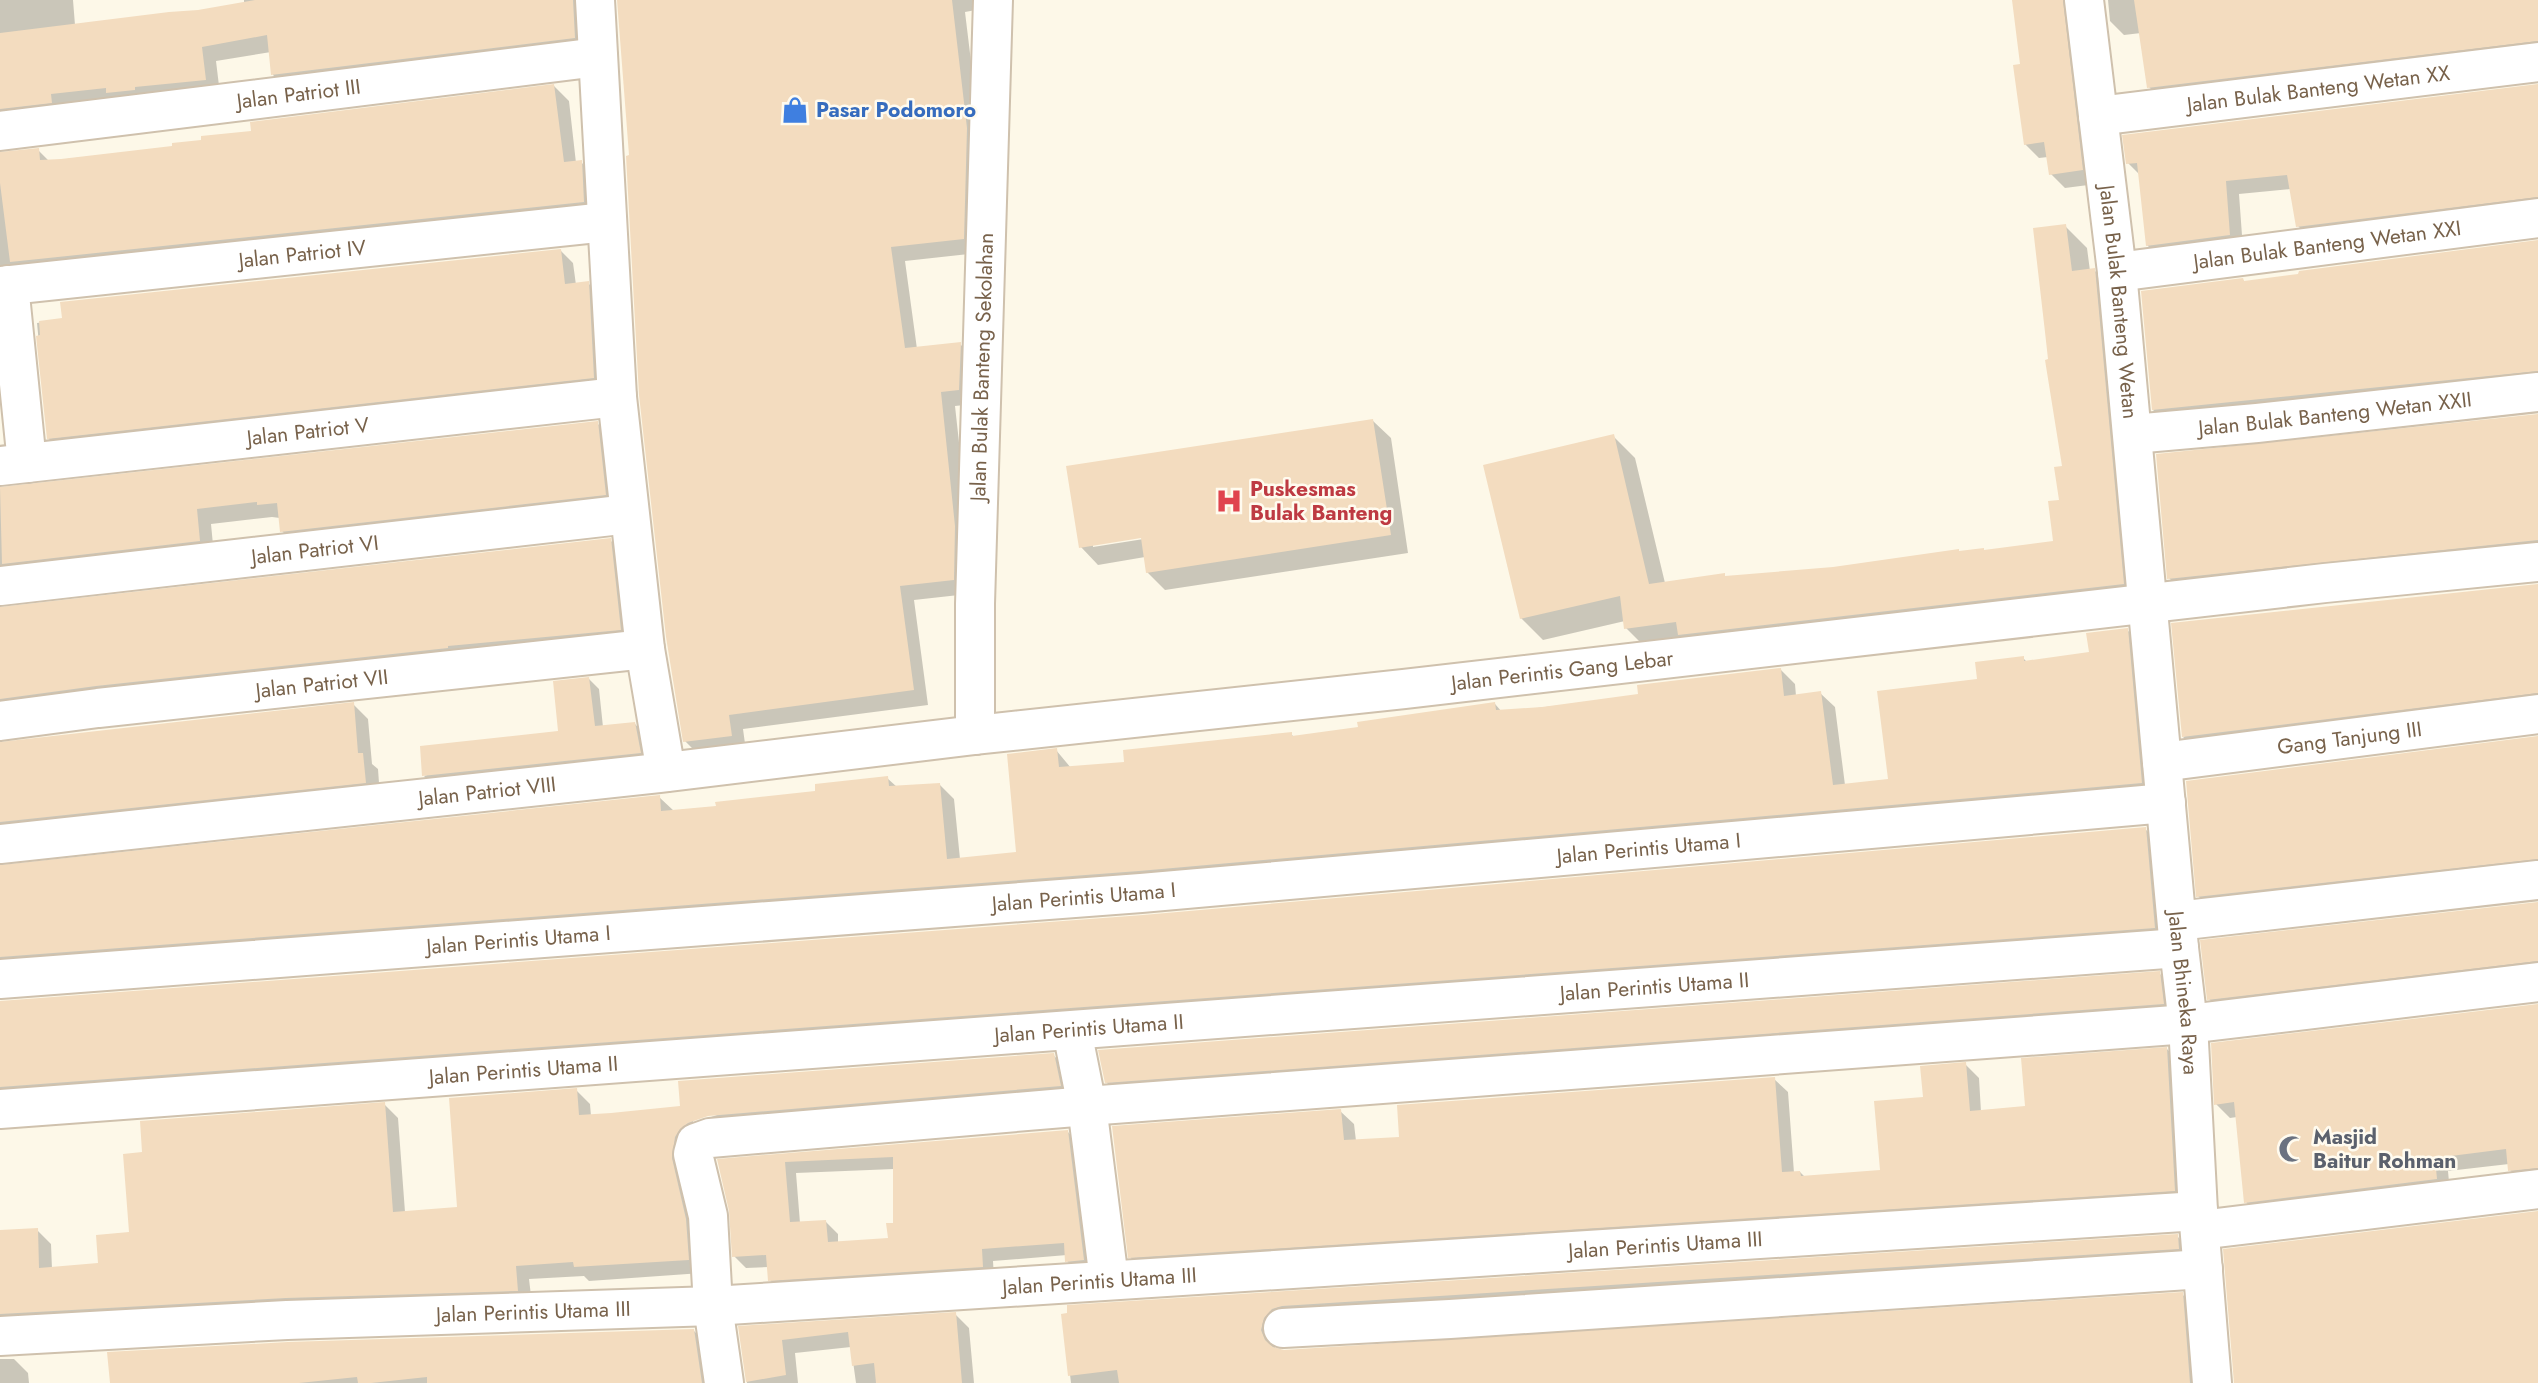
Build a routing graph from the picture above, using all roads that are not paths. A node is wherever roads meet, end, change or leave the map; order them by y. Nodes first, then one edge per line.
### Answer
1 (595, 0) edge
2 (993, 0) edge
3 (2084, 0) edge
4 (598, 57) junction
5 (2538, 62) edge
6 (2098, 116) junction
7 (0, 131) edge
8 (2538, 218) edge
9 (606, 222) junction
10 (2117, 272) junction
11 (4, 285) edge
12 (2538, 392) edge
13 (617, 397) junction
14 (2133, 435) junction
15 (14, 464) edge
16 (629, 514) junction
17 (2538, 562) edge
18 (0, 586) edge
19 (2147, 604) junction
20 (645, 649) junction
21 (2538, 715) edge
22 (0, 721) edge
23 (975, 735) junction
24 (2162, 762) junction
25 (666, 772) junction
26 (2166, 803) junction
27 (0, 844) edge
28 (2538, 880) edge
29 (2178, 935) junction
30 (0, 979) edge
31 (2538, 982) edge
32 (2188, 1024) junction
33 (1072, 1031) junction
34 (1087, 1106) junction
35 (0, 1109) edge
36 (2538, 1189) edge
37 (2199, 1221) junction
38 (2203, 1269) junction
39 (1109, 1280) junction
40 (713, 1306) junction
41 (1283, 1328) dead end
42 (0, 1336) edge
43 (724, 1383) edge
44 (2212, 1383) edge

1 - 4 street
2 - 23 street, Jalan Bulak Banteng Sekolahan
3 - 6 street, Jalan Bulak Banteng Wetan
4 - 7 street, Jalan Patriot III
4 - 9 street
5 - 6 street, Jalan Bulak Banteng Wetan XX
6 - 10 street, Jalan Bulak Banteng Wetan
8 - 10 street, Jalan Bulak Banteng Wetan XXI
9 - 11 street, Jalan Patriot IV
9 - 13 street
10 - 14 street, Jalan Bulak Banteng Wetan
11 - 15 street
12 - 14 street, Jalan Bulak Banteng Wetan XXII
13 - 15 street, Jalan Patriot V
13 - 16 street
14 - 19 street, Jalan Bulak Banteng Wetan
16 - 18 street, Jalan Patriot VI
16 - 20 street
17 - 19 street, Jalan Perintis Gang Lebar
19 - 23 street, Jalan Perintis Gang Lebar
19 - 24 street, Jalan Bhineka Raya
20 - 22 street, Jalan Patriot VII
20 - 25 street
21 - 24 street, Gang Tanjung III
23 - 25 street, Jalan Patriot VIII
24 - 26 street, Jalan Bhineka Raya
25 - 27 street, Jalan Patriot VIII
26 - 29 street, Jalan Bhineka Raya
26 - 30 street, Jalan Perintis Utama I
28 - 29 street, Jalan Perintis Utama II
29 - 32 street, Jalan Bhineka Raya
29 - 33 street, Jalan Perintis Utama II
31 - 32 street
32 - 34 street
32 - 37 street, Jalan Bhineka Raya
33 - 34 street
33 - 35 street, Jalan Perintis Utama II
34 - 39 street
34 - 40 street
36 - 37 street, Jalan Perintis Utama III
37 - 38 street, Jalan Bhineka Raya
37 - 39 street, Jalan Perintis Utama III
38 - 41 street
38 - 44 street, Jalan Bhineka Raya
39 - 40 street, Jalan Perintis Utama III
40 - 42 street, Jalan Perintis Utama III
40 - 43 street

